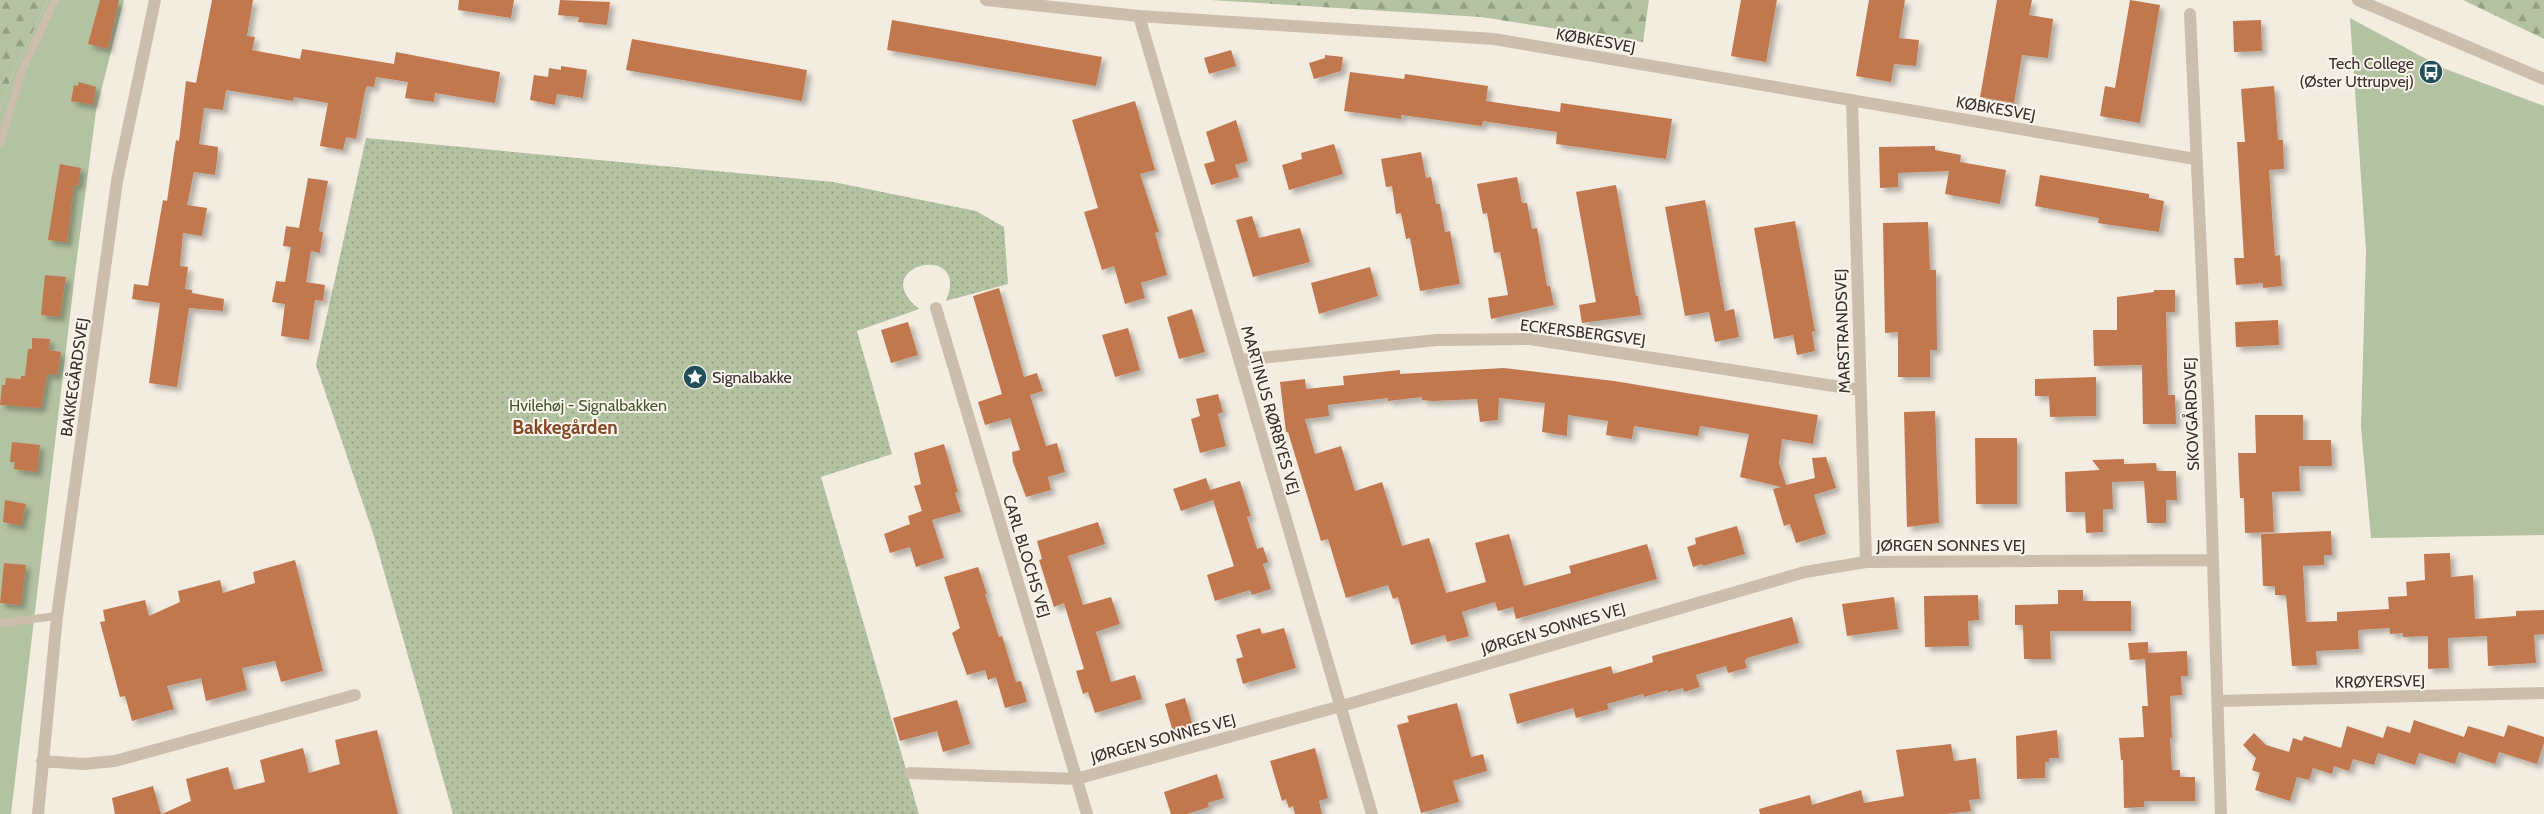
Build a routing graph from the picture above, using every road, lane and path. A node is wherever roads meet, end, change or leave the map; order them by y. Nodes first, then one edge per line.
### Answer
1 (56, 0) edge
2 (155, 0) edge
3 (986, 0) edge
4 (2358, 0) edge
5 (2190, 14) dead end
6 (1139, 16) junction
7 (2544, 79) edge
8 (1852, 100) junction
9 (0, 143) edge
10 (2195, 159) junction
11 (936, 308) dead end
12 (1240, 360) junction
13 (1860, 390) junction
14 (2212, 560) junction
15 (1866, 562) junction
16 (57, 616) junction
17 (0, 623) edge
18 (2544, 693) edge
19 (355, 696) dead end
20 (2218, 701) junction
21 (1340, 706) junction
22 (42, 762) junction
23 (910, 773) dead end
24 (1076, 779) junction
25 (38, 814) edge
26 (1087, 814) edge
27 (1372, 814) edge
28 (2221, 814) edge

1 - 9 lane
2 - 16 street, BAKKEGÅRDSVEJ
3 - 6 street, KØBKESVEJ
4 - 7 street
5 - 10 street, SKOVGÅRDSVEJ
6 - 8 street, KØBKESVEJ
6 - 12 street, MARTINUS RØRBYES VEJ
8 - 10 street, KØBKESVEJ
8 - 13 street, MARSTRANDSVEJ
10 - 14 street, SKOVGÅRDSVEJ
11 - 24 street, CARL BLOCHS VEJ
12 - 13 street, ECKERSBERGSVEJ
12 - 21 street, MARTINUS RØRBYES VEJ
13 - 15 street, MARSTRANDSVEJ
14 - 15 street, JØRGEN SONNES VEJ
14 - 20 street, SKOVGÅRDSVEJ
15 - 21 street, JØRGEN SONNES VEJ
16 - 17 lane
16 - 22 street, BAKKEGÅRDSVEJ
18 - 20 street, KRØYERSVEJ
19 - 22 street
20 - 28 street, SKOVGÅRDSVEJ
21 - 24 street, JØRGEN SONNES VEJ
21 - 27 street, MARTINUS RØRBYES VEJ
22 - 25 street, BAKKEGÅRDSVEJ
23 - 24 street, JØRGEN SONNES VEJ
24 - 26 street, CARL BLOCHS VEJ

